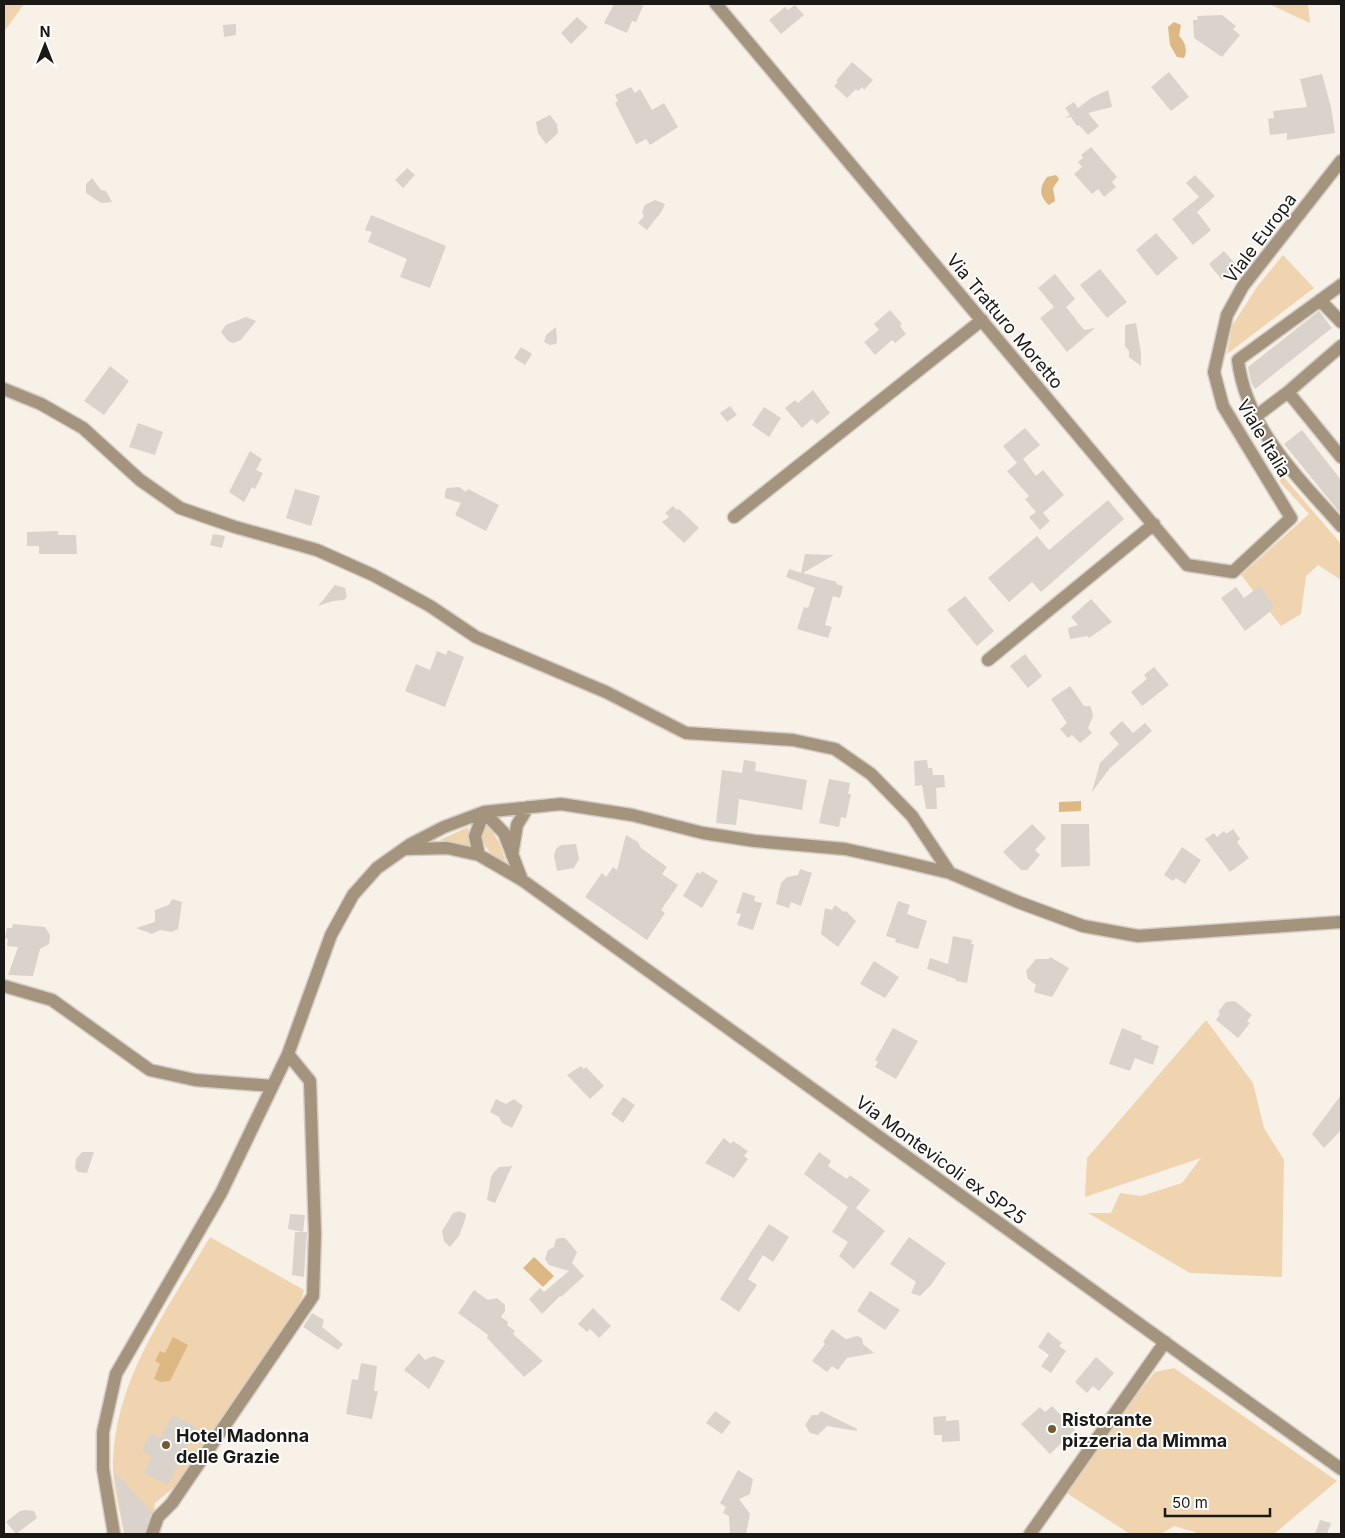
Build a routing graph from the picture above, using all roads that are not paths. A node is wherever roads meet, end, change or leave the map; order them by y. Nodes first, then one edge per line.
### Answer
1 (716, 4) edge
2 (1341, 161) edge
3 (1340, 290) edge
4 (1320, 300) junction
5 (982, 320) junction
6 (1341, 322) edge
7 (1341, 346) edge
8 (1214, 372) joint
9 (4, 389) edge
10 (1288, 392) junction
11 (1255, 416) junction
12 (1279, 455) junction
13 (1341, 457) edge
14 (1261, 470) junction
15 (734, 516) dead end
16 (1291, 518) joint
17 (1154, 524) junction
18 (1341, 526) edge
19 (988, 660) dead end
20 (528, 806) junction
21 (484, 812) junction
22 (404, 849) junction
23 (479, 855) junction
24 (512, 857) junction
25 (950, 873) junction
26 (522, 880) junction
27 (1341, 922) edge
28 (4, 986) edge
29 (288, 1054) junction
30 (272, 1086) junction
31 (1165, 1342) junction
32 (1341, 1469) edge
33 (114, 1534) edge
34 (152, 1534) edge
35 (1030, 1534) edge

1 - 5 street, Via Tratturo Moretto
2 - 8 street, Viale Europa
3 - 4 street
4 - 6 street
4 - 11 street
5 - 15 street
5 - 17 street, Via Tratturo Moretto
7 - 10 street
8 - 14 street, Viale Italia
9 - 25 street
10 - 11 street
10 - 13 street
11 - 12 street
12 - 14 street
12 - 18 street
14 - 16 street, Viale Italia
16 - 17 street, Via Tratturo Moretto
17 - 19 street
20 - 21 street
20 - 24 street
20 - 25 street
21 - 22 street
21 - 23 street
21 - 24 street
22 - 23 street, Via Montevicoli ex SP25
22 - 29 street
23 - 26 street, Via Montevicoli ex SP25
24 - 26 street
25 - 27 street
26 - 31 street, Via Montevicoli ex SP25
28 - 30 street
29 - 30 street
29 - 34 street
30 - 33 street
31 - 32 street, Via Montevicoli ex SP25
31 - 35 street

